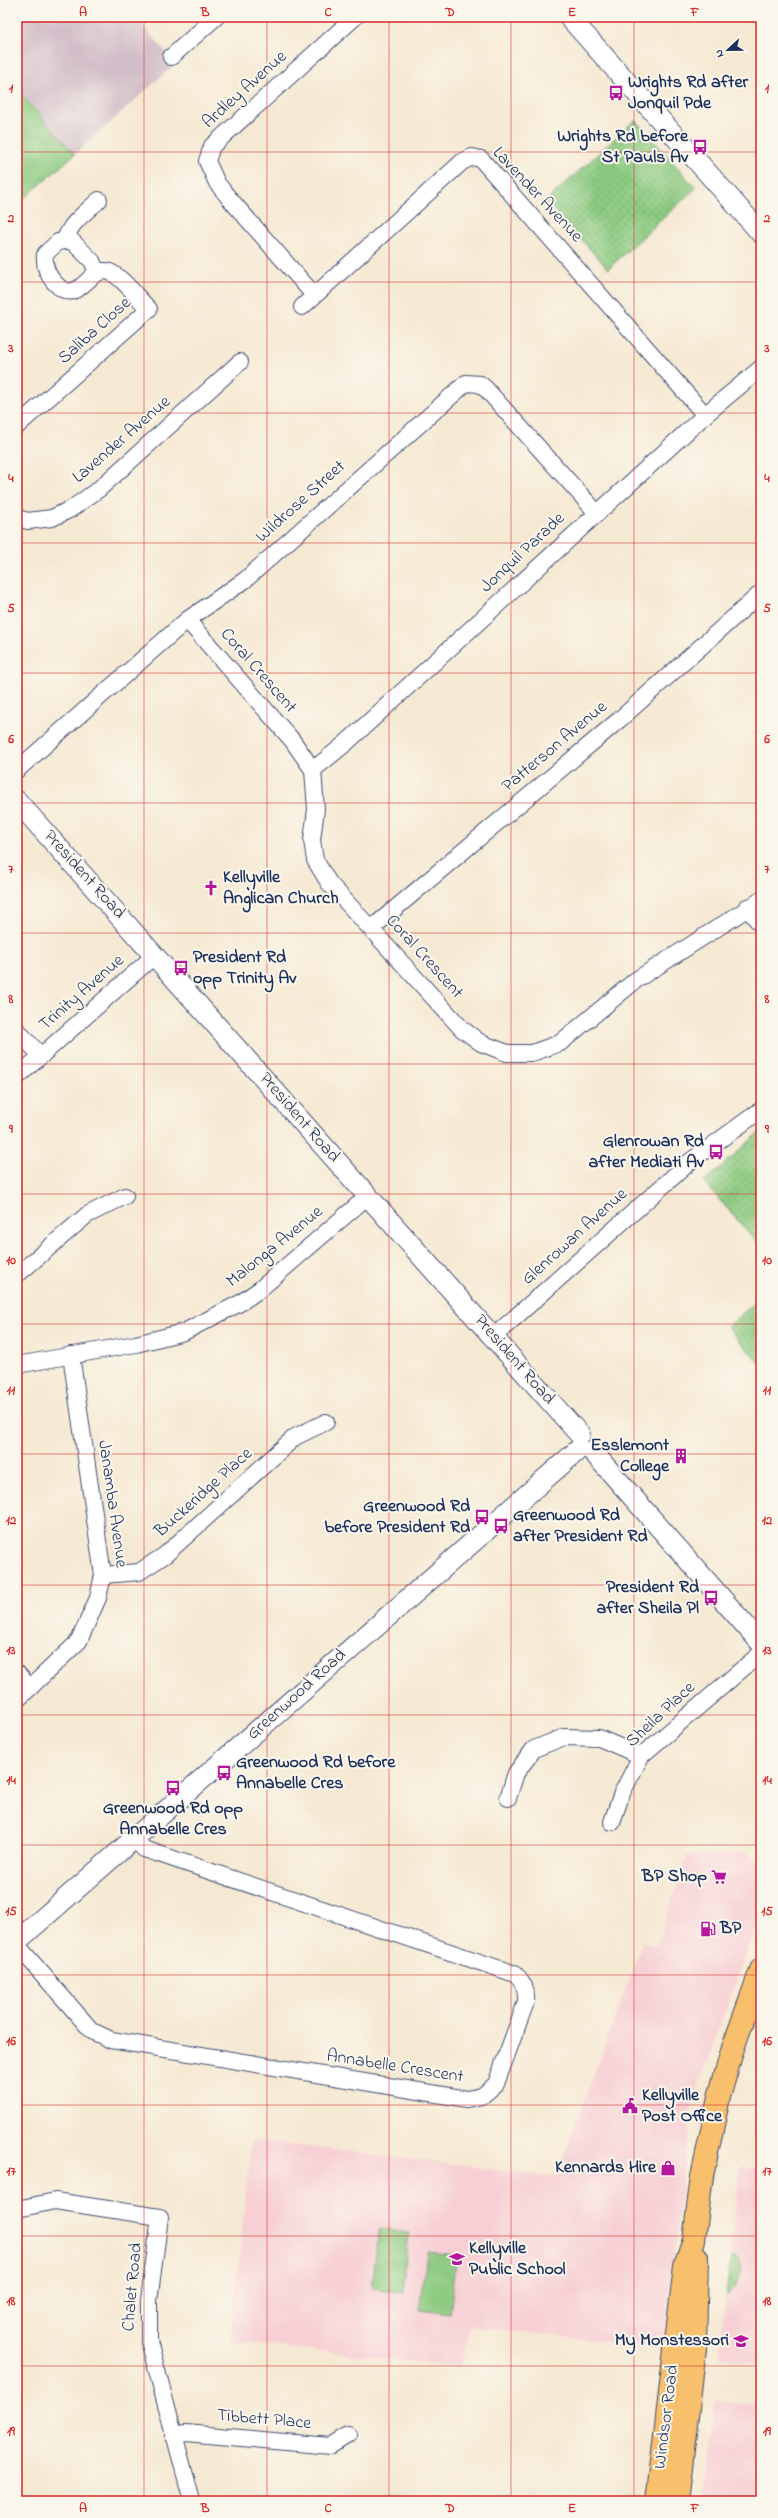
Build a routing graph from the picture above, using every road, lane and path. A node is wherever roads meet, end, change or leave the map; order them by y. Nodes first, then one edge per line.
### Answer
1 (216, 17) edge
2 (355, 17) edge
3 (568, 17) edge
4 (171, 57) dead end
5 (99, 200) dead end
6 (761, 233) edge
7 (65, 240) junction
8 (97, 272) junction
9 (314, 295) junction
10 (302, 307) dead end
11 (240, 362) dead end
12 (761, 368) edge
13 (705, 415) junction
14 (17, 426) edge
15 (597, 513) junction
16 (17, 518) edge
17 (761, 593) edge
18 (187, 620) junction
19 (17, 770) edge
20 (313, 770) junction
21 (17, 801) edge
22 (761, 900) edge
23 (746, 907) junction
24 (761, 925) edge
25 (372, 928) junction
26 (155, 955) junction
27 (17, 1030) edge
28 (41, 1056) junction
29 (17, 1077) edge
30 (761, 1110) edge
31 (125, 1196) dead end
32 (368, 1196) junction
33 (17, 1275) edge
34 (493, 1336) junction
35 (71, 1355) junction
36 (17, 1365) edge
37 (326, 1422) dead end
38 (583, 1445) junction
39 (103, 1575) junction
40 (761, 1644) edge
41 (761, 1654) edge
42 (17, 1673) edge
43 (30, 1688) junction
44 (17, 1700) edge
45 (641, 1756) junction
46 (508, 1798) dead end
47 (612, 1822) dead end
48 (133, 1838) junction
49 (17, 1941) edge
50 (17, 1945) edge
51 (761, 1970) edge
52 (17, 2209) edge
53 (694, 2240) junction
54 (173, 2435) junction
55 (348, 2435) dead end
56 (192, 2501) edge
57 (657, 2501) edge
58 (677, 2501) edge

1 - 4 street
2 - 9 street, Ardley Avenue
3 - 6 street
5 - 7 street
7 - 8 street
7 - 8 street
8 - 14 street, Saliba Close
9 - 10 street, Lavender Avenue
9 - 13 street, Lavender Avenue
11 - 16 street, Lavender Avenue
12 - 13 street, Jonquil Parade
13 - 15 street, Jonquil Parade
15 - 18 street, Wildrose Street
15 - 20 street, Jonquil Parade
17 - 25 street, Patterson Avenue
18 - 19 street, Wildrose Street
18 - 20 street, Coral Crescent
20 - 25 street, Coral Crescent
21 - 26 street, President Road
22 - 23 street, Coral Crescent
23 - 24 street
23 - 25 street, Coral Crescent
26 - 28 street, Trinity Avenue
26 - 32 street, President Road
27 - 28 street
28 - 29 street, Trinity Avenue
30 - 34 street, Glenrowan Avenue
31 - 33 street
32 - 34 street, President Road
32 - 35 street, Malonga Avenue
34 - 38 street, President Road
35 - 36 street, Malonga Avenue
35 - 39 street, Janamba Avenue
37 - 39 street, Buckeridge Place
38 - 40 street, President Road
38 - 48 street, Greenwood Road
39 - 43 street, Janamba Avenue
41 - 45 street, Sheila Place
42 - 43 street
43 - 44 street, Janamba Avenue
45 - 46 street
45 - 47 street, Sheila Place
48 - 49 street, Greenwood Road
48 - 50 street, Annabelle Crescent
51 - 53 main road, Windsor Road
52 - 54 street, Chalet Road
53 - 57 main road, Windsor Road
53 - 58 main road, Windsor Road
54 - 55 street, Tibbett Place
54 - 56 street, Chalet Road

